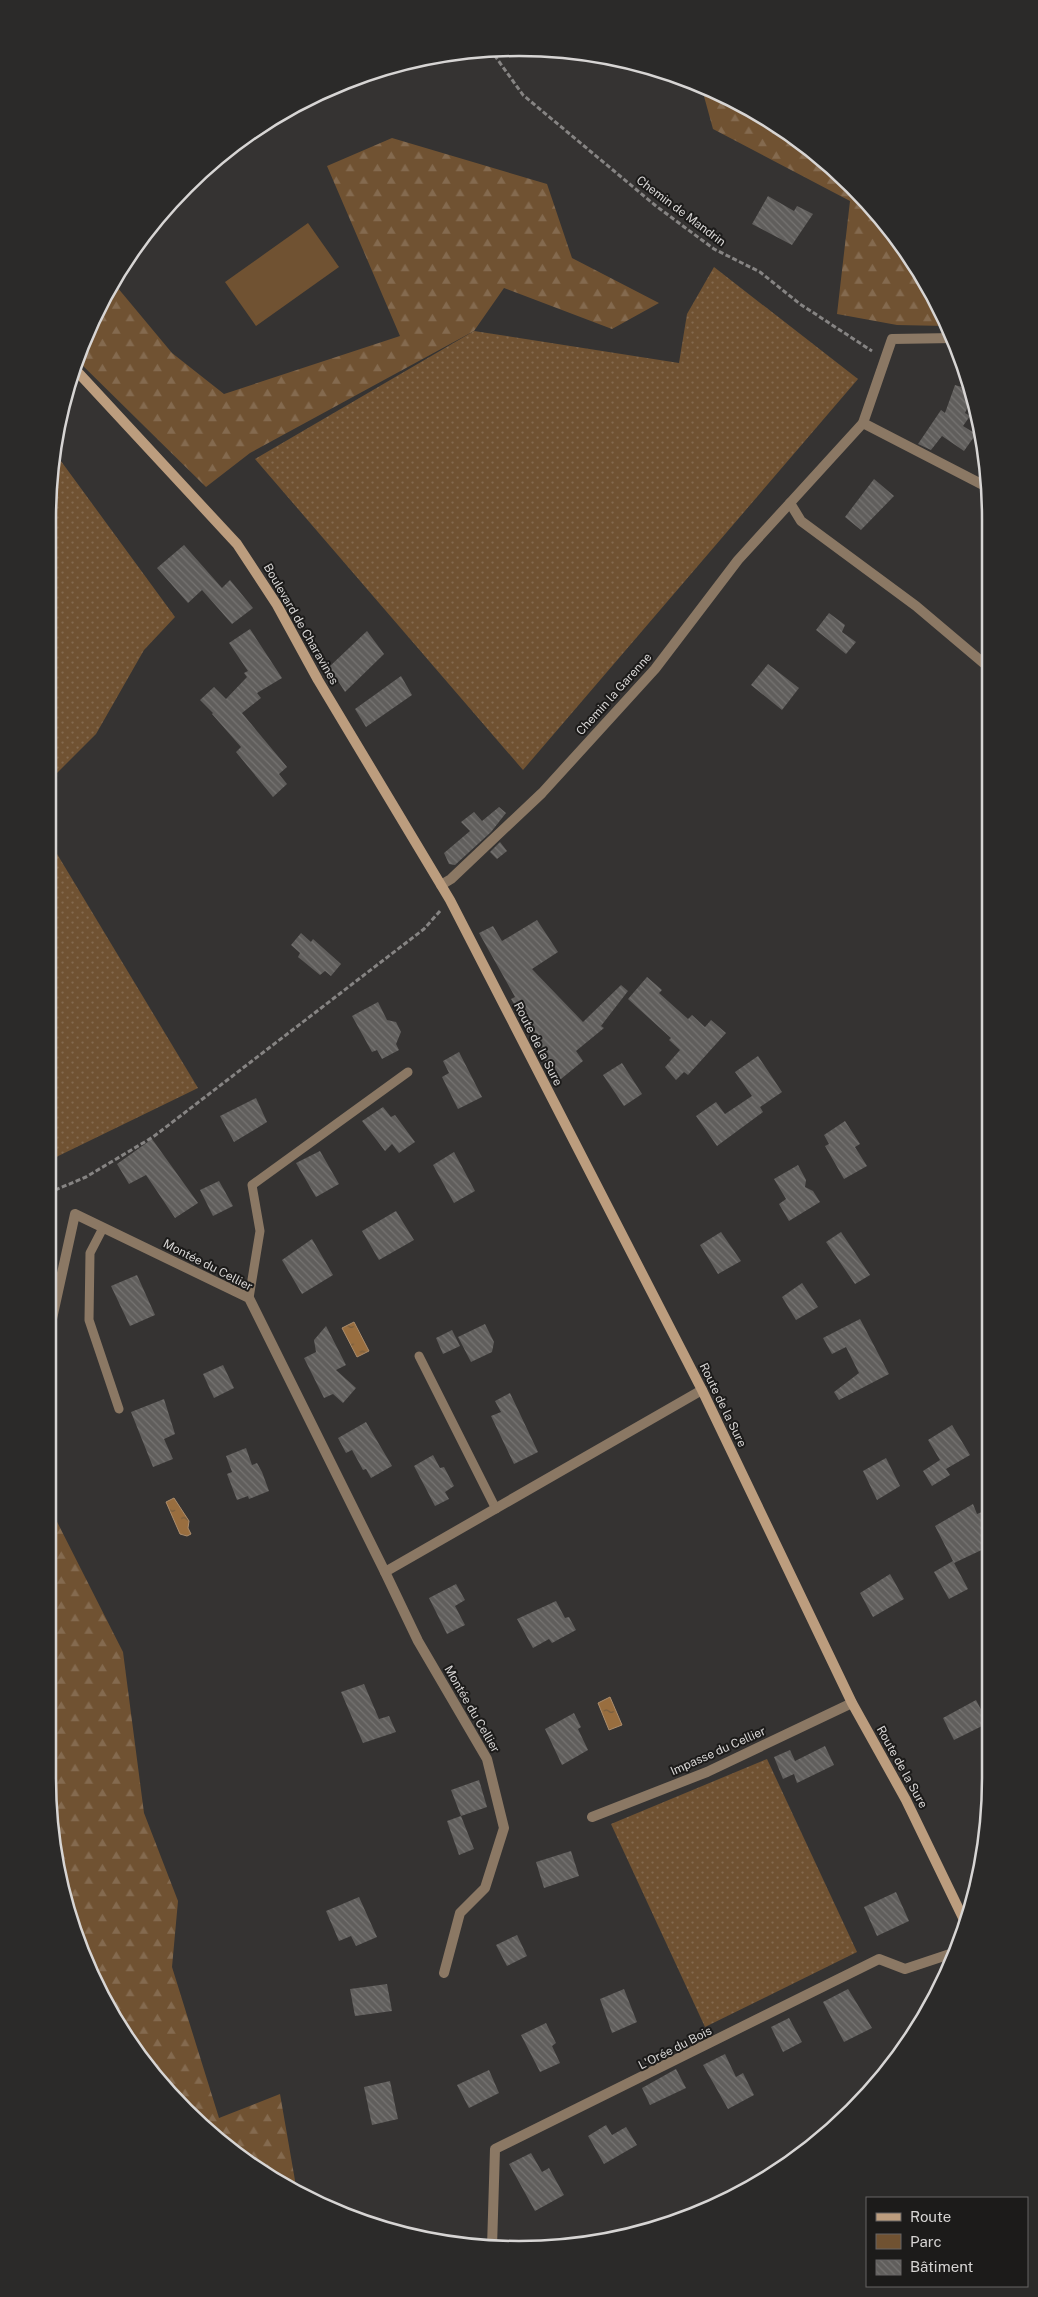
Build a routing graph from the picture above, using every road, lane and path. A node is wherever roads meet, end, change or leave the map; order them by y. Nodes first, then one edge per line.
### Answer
1 (496, 57) edge
2 (945, 338) edge
3 (887, 358) junction
4 (80, 374) edge
5 (863, 423) junction
6 (980, 483) edge
7 (790, 504) junction
8 (982, 662) edge
9 (441, 885) junction
10 (450, 900) junction
11 (408, 1072) dead end
12 (56, 1190) edge
13 (103, 1228) junction
14 (249, 1298) junction
15 (56, 1301) edge
16 (418, 1356) dead end
17 (702, 1390) junction
18 (119, 1409) dead end
19 (496, 1509) junction
20 (385, 1572) junction
21 (852, 1703) junction
22 (592, 1817) dead end
23 (961, 1914) edge
24 (947, 1955) edge
25 (444, 1973) dead end
26 (492, 2240) edge

1 - 3 path, Chemin de Mandrin
2 - 3 street, Chemin la Garenne
3 - 5 street, Chemin la Garenne
4 - 9 main road, Boulevard de Charavines
5 - 6 street
5 - 7 street, Chemin la Garenne
7 - 8 street
7 - 9 street, Chemin la Garenne
9 - 10 main road, Boulevard de Charavines
10 - 12 path
10 - 17 main road, Route de la Sure
11 - 14 lane
13 - 14 street, Montée du Cellier
13 - 15 street, Montée du Cellier
13 - 18 lane
14 - 20 street, Montée du Cellier
16 - 19 lane
17 - 19 street
17 - 21 main road, Route de la Sure
19 - 20 street
20 - 25 street, Montée du Cellier
21 - 22 street, Impasse du Cellier
21 - 23 main road, Route de la Sure
24 - 26 street, L'Orée du Bois

